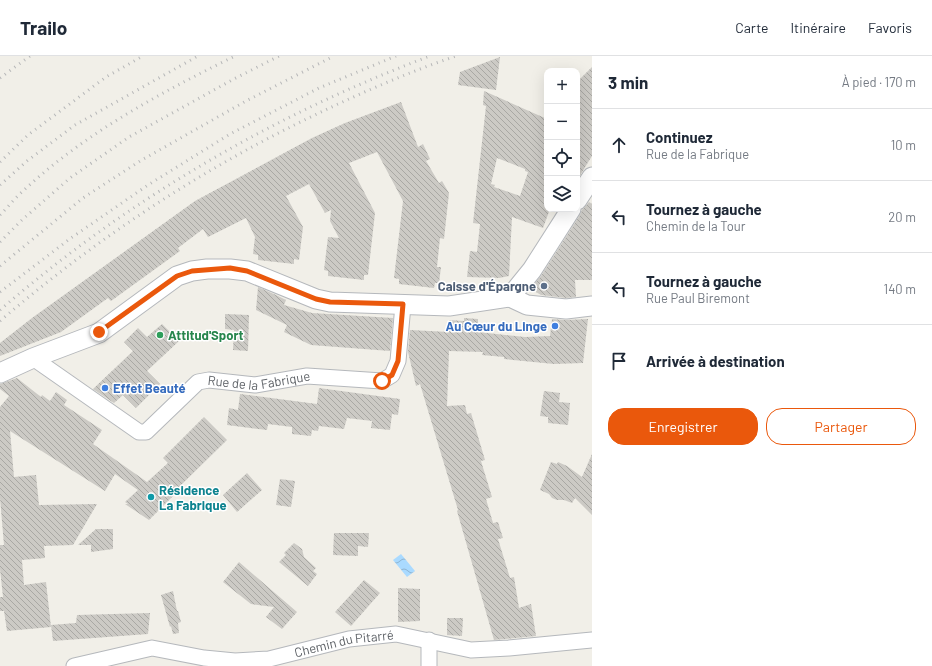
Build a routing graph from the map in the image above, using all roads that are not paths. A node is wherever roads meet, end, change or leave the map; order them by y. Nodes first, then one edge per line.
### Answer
1 (592, 177) edge
2 (580, 195) edge
3 (569, 212) edge
4 (510, 297) junction
5 (403, 304) junction
6 (592, 306) edge
7 (33, 358) junction
8 (0, 373) edge
9 (429, 640) junction
10 (592, 640) edge
11 (74, 666) edge
12 (429, 666) edge

1 - 2 street
3 - 4 street
4 - 5 street
4 - 6 street
5 - 7 street
5 - 7 street, Rue de la Fabrique
7 - 8 street
9 - 10 street, Chemin du Pitarré
9 - 11 street, Chemin du Pitarré
9 - 12 street

